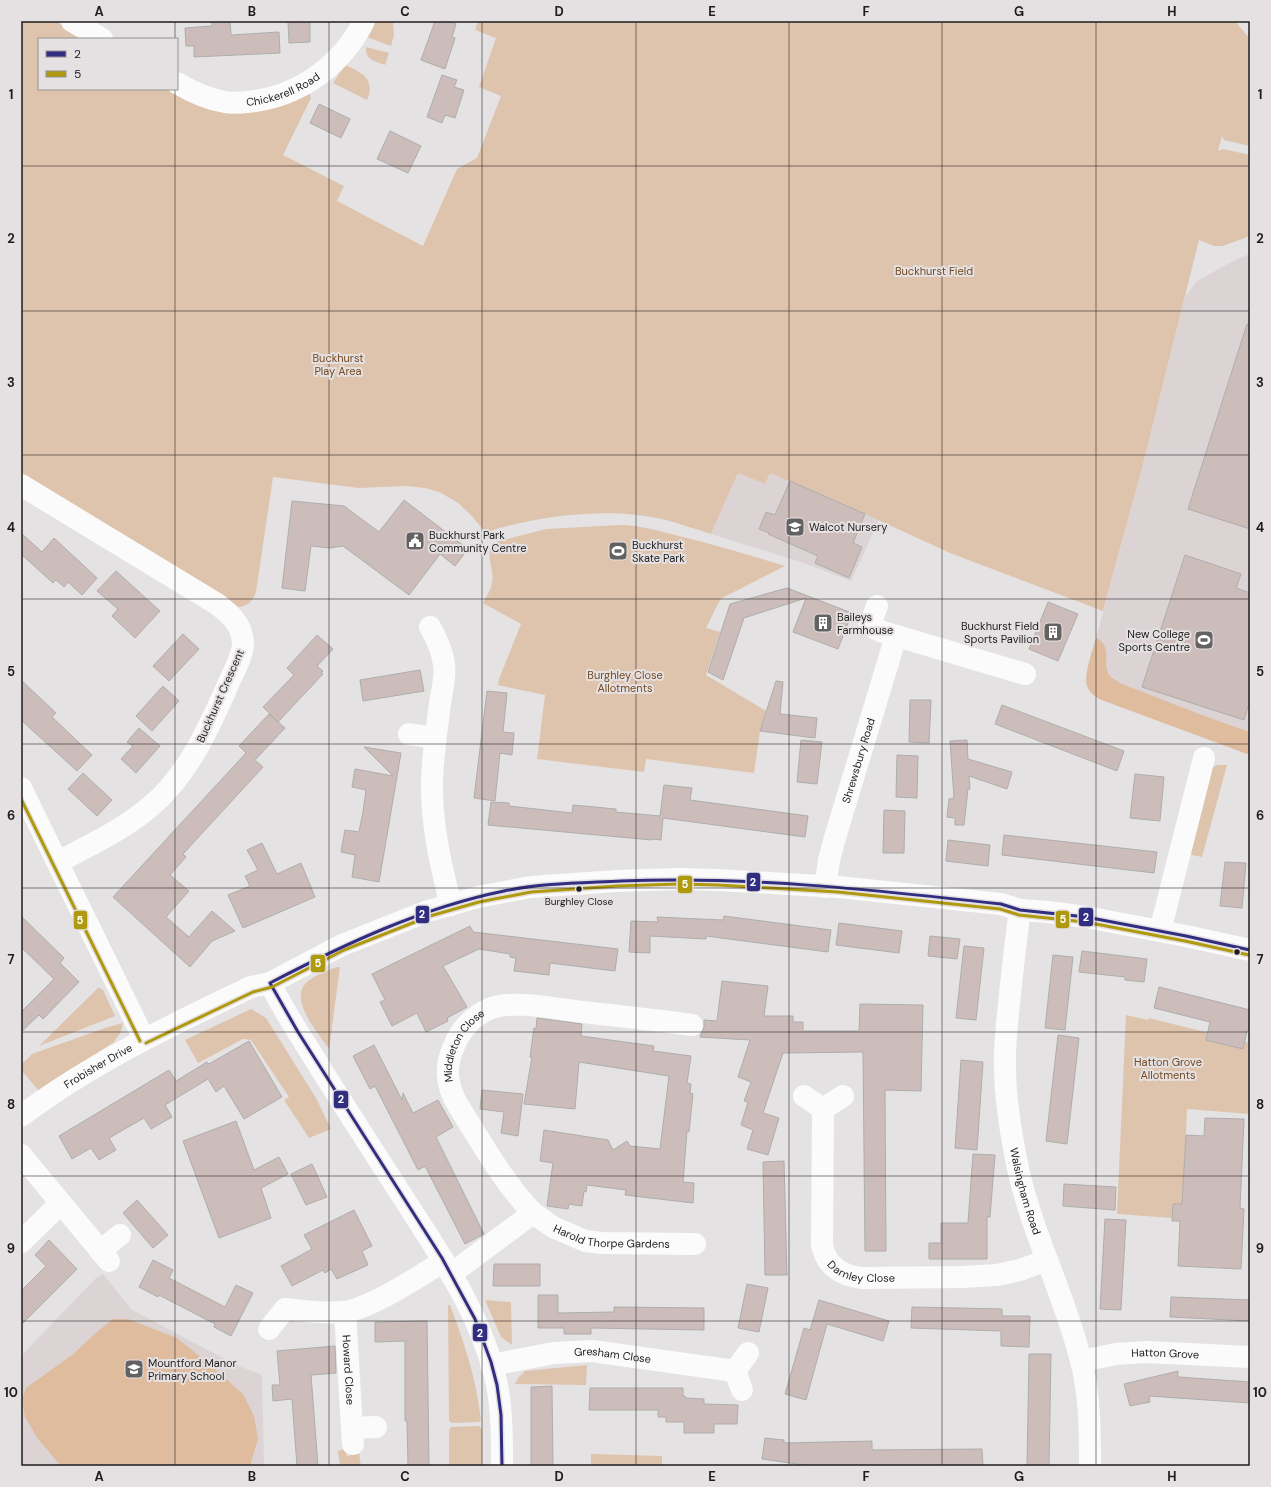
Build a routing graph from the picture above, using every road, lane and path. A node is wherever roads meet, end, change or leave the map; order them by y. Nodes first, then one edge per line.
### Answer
1 (72, 21) edge
2 (364, 21) edge
3 (100, 38) edge
4 (178, 84) edge
5 (21, 485) edge
6 (877, 606) dead end
7 (430, 627) dead end
8 (896, 636) junction
9 (1025, 674) dead end
10 (409, 734) dead end
11 (435, 738) junction
12 (1204, 758) dead end
13 (21, 788) edge
14 (58, 862) junction
15 (825, 887) junction
16 (451, 904) junction
17 (1020, 910) junction
18 (1160, 931) junction
19 (1250, 950) edge
20 (270, 983) junction
21 (692, 1025) dead end
22 (144, 1039) junction
23 (804, 1096) dead end
24 (843, 1096) dead end
25 (823, 1109) junction
26 (21, 1116) edge
27 (21, 1156) edge
28 (60, 1204) junction
29 (533, 1213) junction
30 (120, 1235) dead end
31 (21, 1242) edge
32 (695, 1244) dead end
33 (1047, 1260) junction
34 (447, 1267) junction
35 (345, 1312) junction
36 (269, 1329) dead end
37 (748, 1353) dead end
38 (1250, 1357) edge
39 (1082, 1361) junction
40 (491, 1365) junction
41 (376, 1427) dead end
42 (502, 1466) edge
43 (1090, 1466) edge

1 - 3 street
2 - 4 street, Chickerell Road
5 - 14 street, Buckhurst Crescent
6 - 8 street
7 - 11 street
8 - 9 street
8 - 15 street, Shrewsbury Road
10 - 11 street
11 - 16 street
12 - 18 street
13 - 14 street
14 - 22 street
15 - 16 street, Frobisher Drive
15 - 17 street, Frobisher Drive
16 - 20 street, Frobisher Drive
17 - 18 street, Frobisher Drive
17 - 33 street, Walsingham Road
18 - 19 street, Frobisher Drive
20 - 22 street, Frobisher Drive
20 - 34 street
21 - 29 street, Middleton Close
22 - 26 street, Frobisher Drive
23 - 25 street
24 - 25 street
25 - 33 street, Darnley Close
27 - 28 street
28 - 30 street
28 - 31 street
29 - 32 street, Harold Thorpe Gardens
29 - 34 street
33 - 39 street, Walsingham Road
34 - 35 street
34 - 40 street
35 - 36 street
35 - 41 street, Howard Close
37 - 40 street, Gresham Close
38 - 39 street, Hatton Grove
39 - 43 street, Walsingham Road
40 - 42 street

